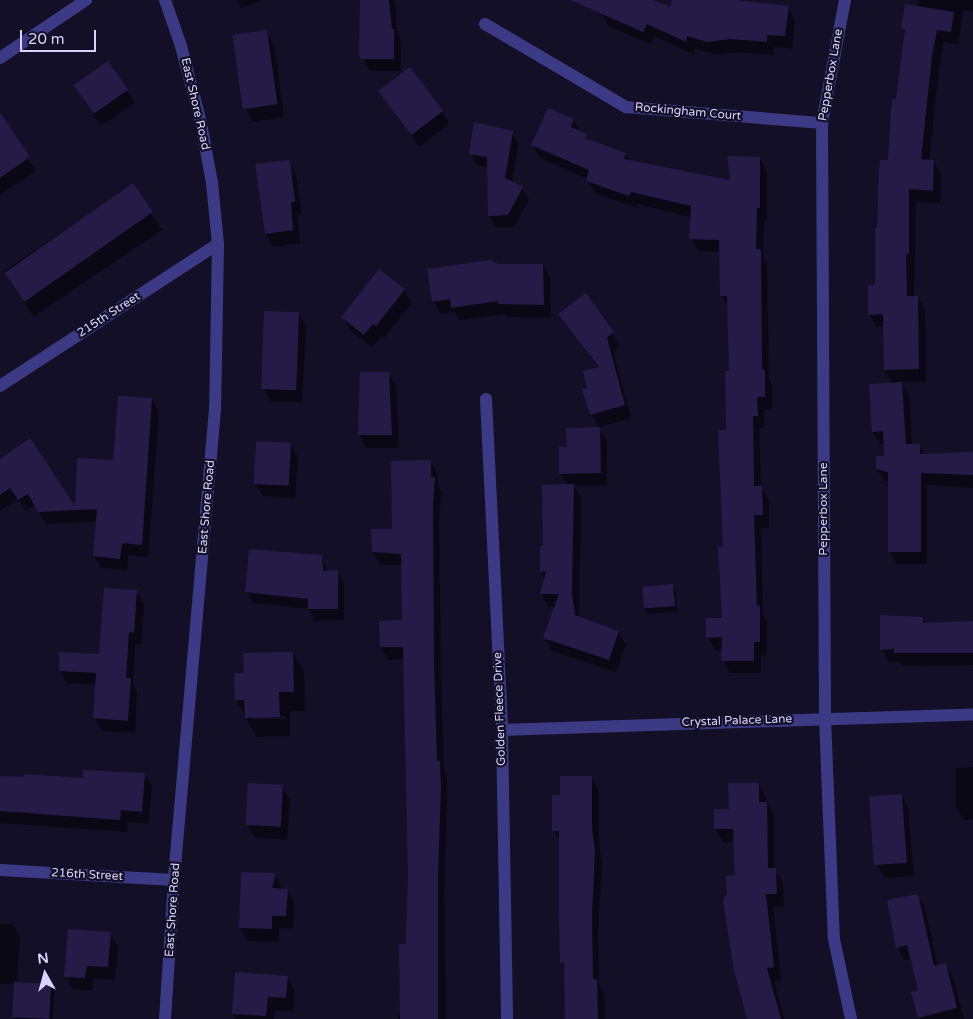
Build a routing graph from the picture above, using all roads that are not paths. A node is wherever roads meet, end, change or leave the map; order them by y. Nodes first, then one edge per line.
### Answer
1 (86, 0) edge
2 (164, 0) edge
3 (845, 0) edge
4 (485, 24) dead end
5 (0, 58) edge
6 (822, 123) junction
7 (218, 244) junction
8 (0, 386) edge
9 (486, 400) dead end
10 (973, 714) edge
11 (826, 718) junction
12 (502, 730) junction
13 (0, 870) edge
14 (174, 880) junction
15 (165, 1019) edge
16 (507, 1019) edge
17 (851, 1019) edge

1 - 5 street
2 - 7 street, East Shore Road
3 - 6 street, Pepperbox Lane
4 - 6 street, Rockingham Court
6 - 11 street, Pepperbox Lane
7 - 8 street, 215th Street
7 - 14 street, East Shore Road
9 - 12 street, Golden Fleece Drive
10 - 11 street, Crystal Palace Lane
11 - 12 street, Crystal Palace Lane
11 - 17 street, Pepperbox Lane
12 - 16 street, Golden Fleece Drive
13 - 14 street, 216th Street
14 - 15 street, East Shore Road

